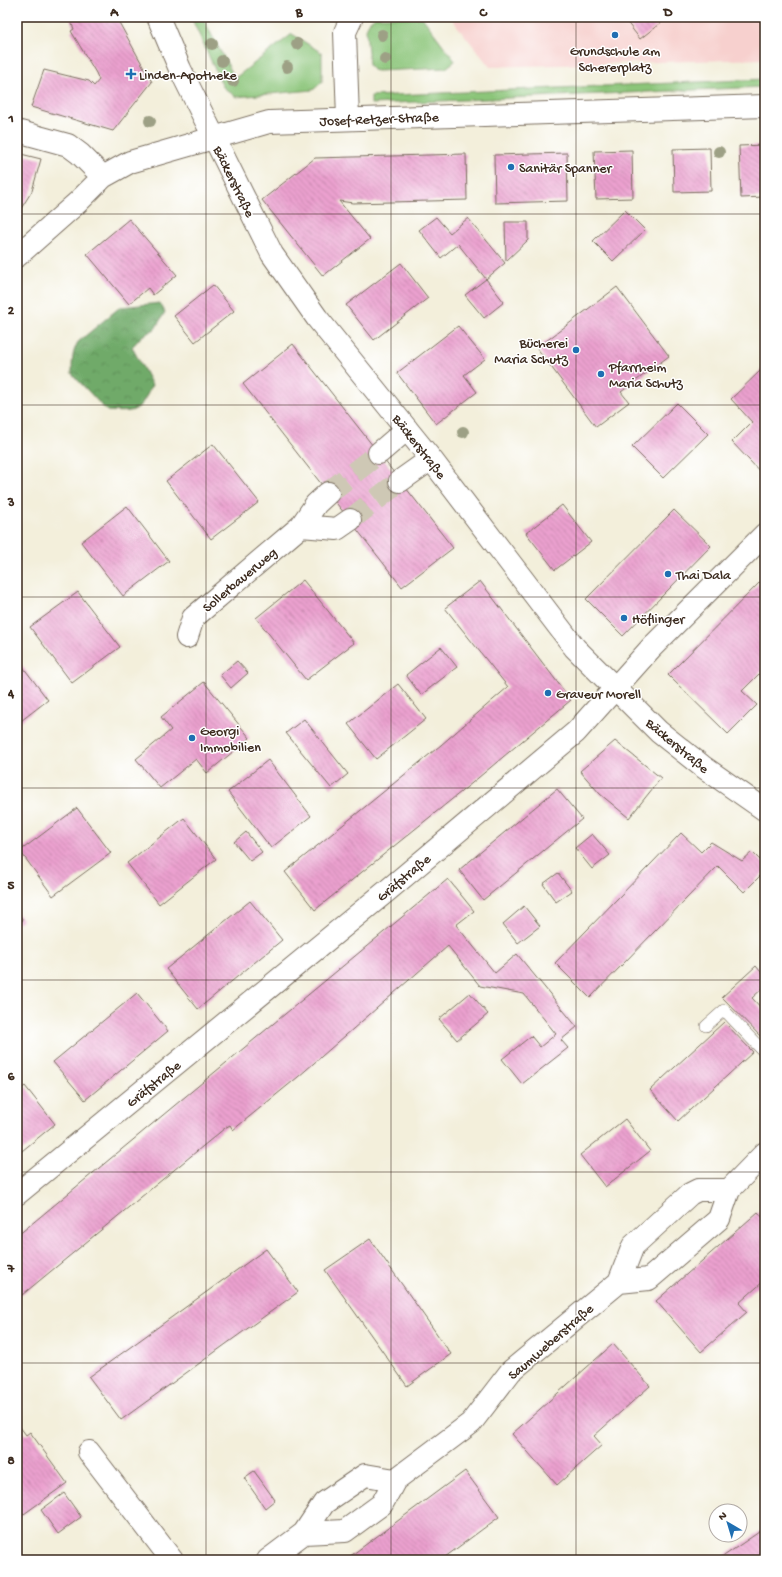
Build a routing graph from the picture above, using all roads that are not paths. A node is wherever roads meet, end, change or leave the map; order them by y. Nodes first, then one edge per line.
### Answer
1 (158, 17) edge
2 (352, 17) edge
3 (765, 106) edge
4 (348, 119) junction
5 (17, 131) edge
6 (214, 138) junction
7 (102, 177) junction
8 (17, 256) edge
9 (407, 429) junction
10 (379, 453) tunnel mouth
11 (431, 459) junction
12 (400, 481) tunnel mouth
13 (328, 493) tunnel mouth
14 (350, 520) tunnel mouth
15 (301, 526) junction
16 (765, 534) edge
17 (187, 637) dead end
18 (615, 688) junction
19 (765, 810) edge
20 (706, 1026) dead end
21 (765, 1055) edge
22 (765, 1154) edge
23 (729, 1190) junction
24 (17, 1194) edge
25 (619, 1282) junction
26 (89, 1452) dead end
27 (395, 1480) junction
28 (304, 1533) junction
29 (172, 1560) edge
30 (268, 1560) edge

1 - 6 street, Bäckerstraße
2 - 4 street
3 - 4 street, Josef-Retzer-Straße
4 - 6 street, Josef-Retzer-Straße
5 - 7 street
6 - 7 street, Josef-Retzer-Straße
6 - 9 street, Bäckerstraße
7 - 8 street, Josef-Retzer-Straße
9 - 10 street
9 - 11 street, Bäckerstraße
11 - 12 street
11 - 18 street, Bäckerstraße
13 - 15 street, Sollerbauerweg
14 - 15 street
15 - 17 street, Sollerbauerweg
16 - 18 street, Gräfstraße
18 - 19 street, Bäckerstraße
18 - 24 street, Gräfstraße
20 - 21 lane
22 - 23 street
23 - 25 street
23 - 25 street, Saumweberstraße
25 - 27 street, Saumweberstraße
26 - 29 street
27 - 28 street, Saumweberstraße
27 - 28 street
28 - 30 street

